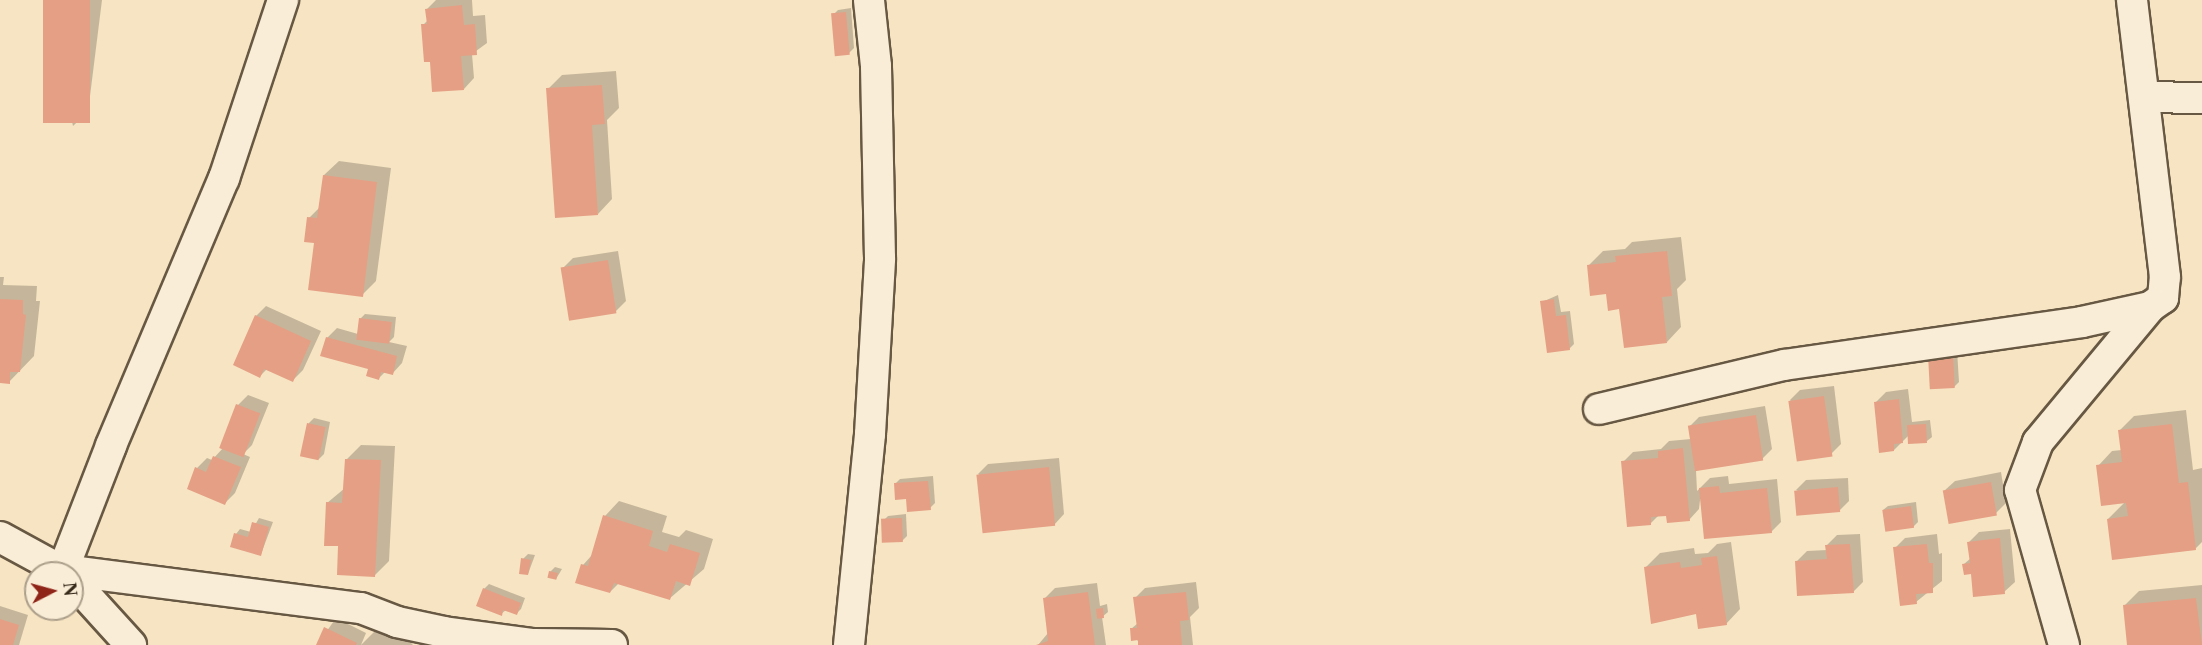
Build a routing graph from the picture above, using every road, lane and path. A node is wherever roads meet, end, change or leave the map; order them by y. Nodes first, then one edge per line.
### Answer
1 (283, 0) edge
2 (869, 0) edge
3 (2132, 0) edge
4 (2144, 97) junction
5 (2202, 98) edge
6 (2150, 307) junction
7 (1599, 409) dead end
8 (0, 537) edge
9 (43, 561) edge
10 (71, 561) edge
11 (84, 576) edge
12 (84, 593) edge
13 (131, 645) edge
14 (612, 645) edge
15 (849, 645) edge
16 (2064, 645) edge

1 - 10 street
2 - 15 street
3 - 4 street
4 - 5 street
4 - 6 street
6 - 7 street
6 - 16 street
8 - 9 street
11 - 14 street
12 - 13 street

